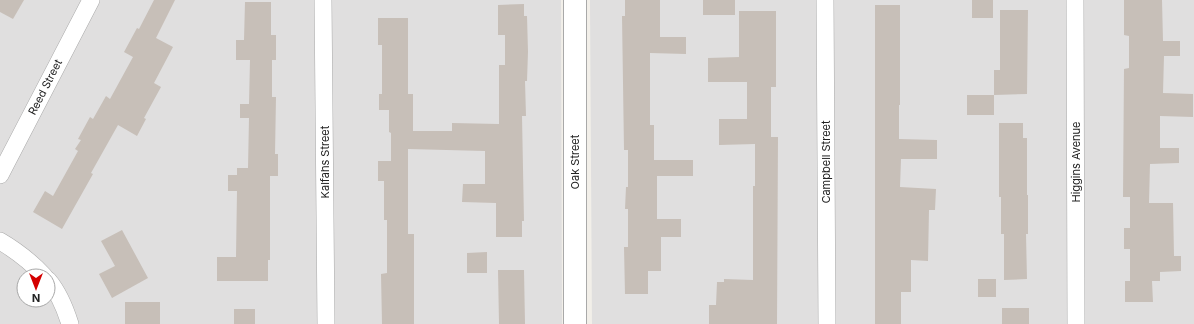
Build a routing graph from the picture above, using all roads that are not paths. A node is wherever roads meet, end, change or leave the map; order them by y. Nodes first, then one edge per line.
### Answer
1 (91, 0) edge
2 (323, 0) edge
3 (575, 0) edge
4 (825, 0) edge
5 (1075, 0) edge
6 (0, 175) edge
7 (0, 241) edge
8 (37, 268) edge
9 (56, 291) edge
10 (70, 324) edge
11 (326, 324) edge
12 (574, 324) edge
13 (827, 324) edge
14 (1076, 324) edge

1 - 6 street, Reed Street
2 - 11 street, Kalfahs Street
3 - 12 street, Oak Street
4 - 13 street, Campbell Street
5 - 14 street, Higgins Avenue
7 - 8 street
9 - 10 street

